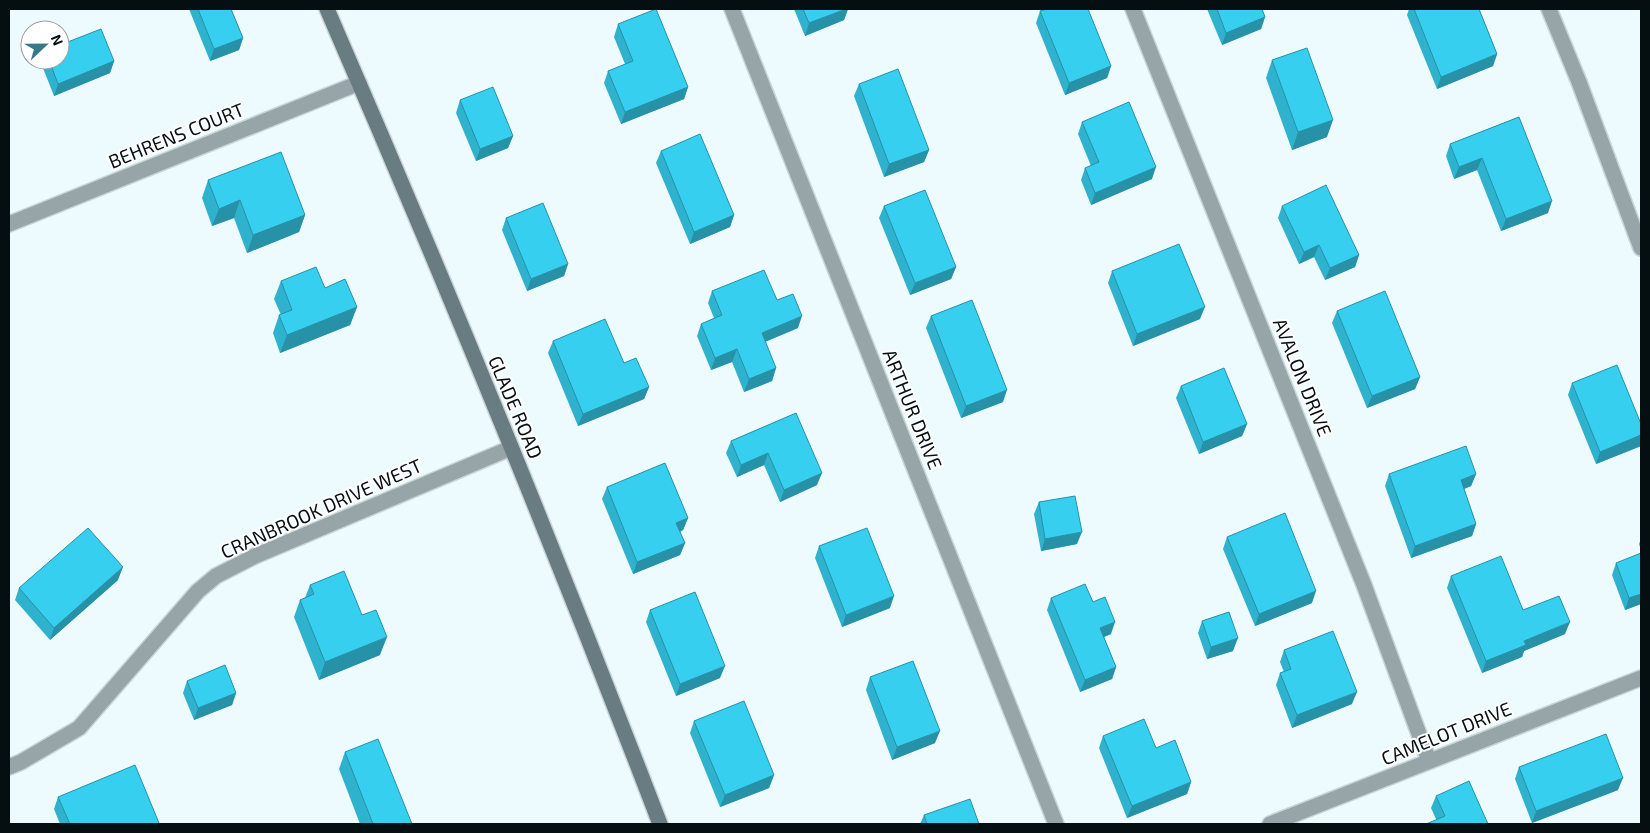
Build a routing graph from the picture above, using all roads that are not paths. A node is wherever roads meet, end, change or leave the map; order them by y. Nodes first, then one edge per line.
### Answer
1 (327, 9) edge
2 (732, 9) edge
3 (1133, 9) edge
4 (1549, 9) edge
5 (359, 83) junction
6 (9, 224) edge
7 (1641, 248) edge
8 (511, 448) junction
9 (1639, 679) edge
10 (1429, 761) junction
11 (9, 768) edge
12 (660, 824) edge
13 (1056, 824) edge
14 (1270, 824) edge

1 - 5 main road, GLADE ROAD
2 - 13 street, ARTHUR DRIVE
3 - 10 street, AVALON DRIVE
4 - 7 street
5 - 6 street, BEHRENS COURT
5 - 8 main road, GLADE ROAD
8 - 11 street, CRANBROOK DRIVE WEST
8 - 12 main road, GLADE ROAD
9 - 10 street, CAMELOT DRIVE
10 - 14 street, CAMELOT DRIVE

